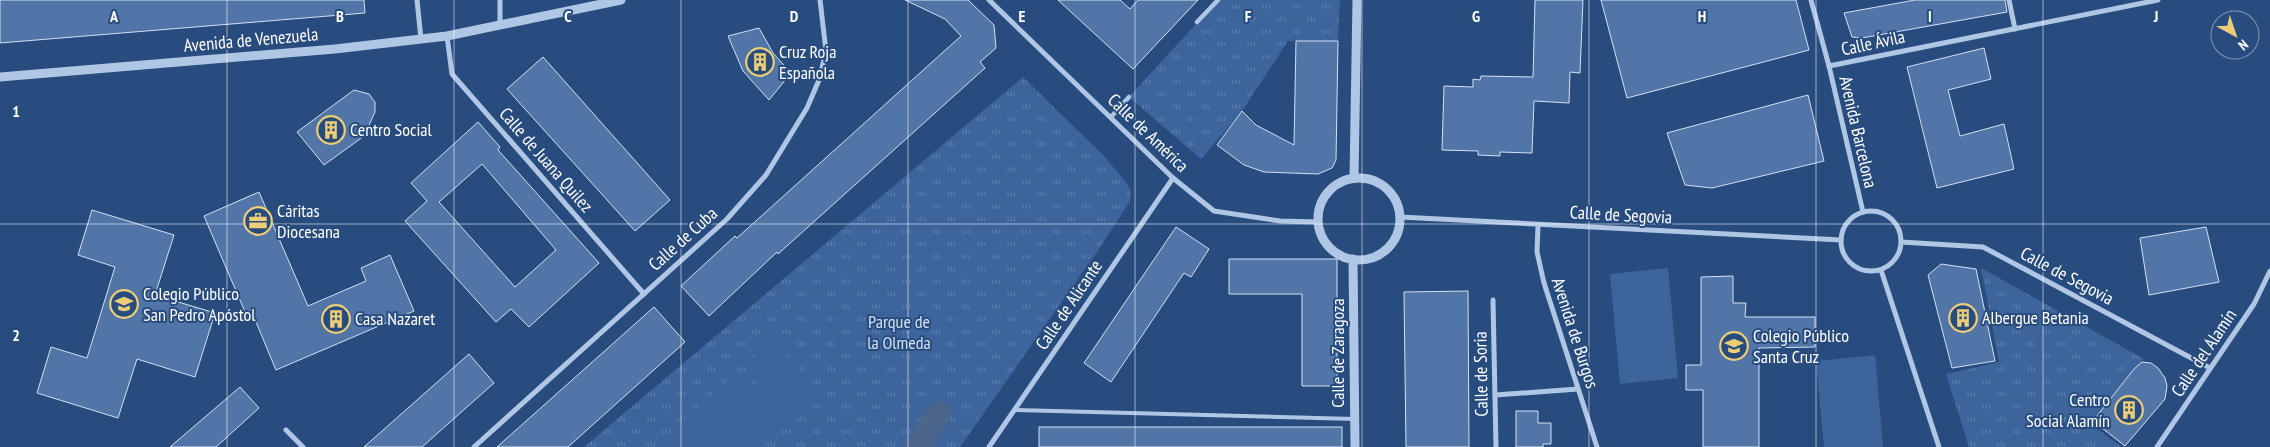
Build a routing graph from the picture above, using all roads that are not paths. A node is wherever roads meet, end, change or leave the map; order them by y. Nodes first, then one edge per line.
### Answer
1 (417, 0) edge
2 (500, 0) edge
3 (621, 0) edge
4 (820, 0) edge
5 (989, 0) edge
6 (1218, 0) edge
7 (1357, 0) edge
8 (1811, 0) edge
9 (2009, 0) edge
10 (2158, 0) edge
11 (1197, 22) dead end
12 (500, 26) junction
13 (2015, 29) junction
14 (447, 36) junction
15 (421, 39) junction
16 (1829, 66) junction
17 (0, 77) edge
18 (1129, 97) dead end
19 (1111, 117) junction
20 (1173, 178) junction
21 (1354, 178) junction
22 (1863, 212) junction
23 (1400, 217) junction
24 (1318, 222) junction
25 (1538, 226) junction
26 (1841, 240) junction
27 (1901, 242) junction
28 (1353, 260) junction
29 (1880, 270) junction
30 (2270, 271) edge
31 (644, 294) junction
32 (1493, 300) dead end
33 (2210, 368) junction
34 (1578, 389) junction
35 (1495, 395) junction
36 (1015, 410) junction
37 (1354, 418) junction
38 (286, 430) dead end
39 (303, 447) edge
40 (474, 447) edge
41 (988, 447) edge
42 (1354, 447) edge
43 (1496, 447) edge
44 (1597, 447) edge
45 (1939, 447) edge
46 (2157, 447) edge

1 - 15 street
2 - 12 street
3 - 12 street, Avenida de Venezuela
4 - 31 street, Calle de Cuba
5 - 19 street, Calle de América
6 - 11 street
7 - 21 street
8 - 16 street, Avenida Barcelona
9 - 13 street
10 - 13 street, Calle Ávila
12 - 14 street, Avenida de Venezuela
13 - 16 street, Calle Ávila
14 - 15 street, Avenida de Venezuela
14 - 31 street, Calle de Juana Quilez
15 - 17 street, Avenida de Venezuela
16 - 22 street, Avenida Barcelona
18 - 19 street
19 - 20 street, Calle de América
20 - 24 street, Calle de América
20 - 36 street, Calle de Alicante
21 - 23 street
21 - 24 street
22 - 26 street
22 - 27 street
23 - 25 street, Calle de Segovia
23 - 28 street
24 - 28 street
25 - 26 street, Calle de Segovia
25 - 34 street, Avenida de Burgos
26 - 29 street
27 - 29 street
27 - 33 street, Calle de Segovia
28 - 37 street, Calle de Zaragoza
29 - 45 street
30 - 33 street, Calle del Alamín
31 - 40 street, Calle de Cuba
32 - 35 street, Calle de Soria
33 - 46 street, Calle del Alamín
34 - 35 street
34 - 44 street, Avenida de Burgos
35 - 43 street, Calle de Soria
36 - 37 lane
36 - 41 street, Calle de Alicante
37 - 42 street, Calle de Zaragoza
38 - 39 street

